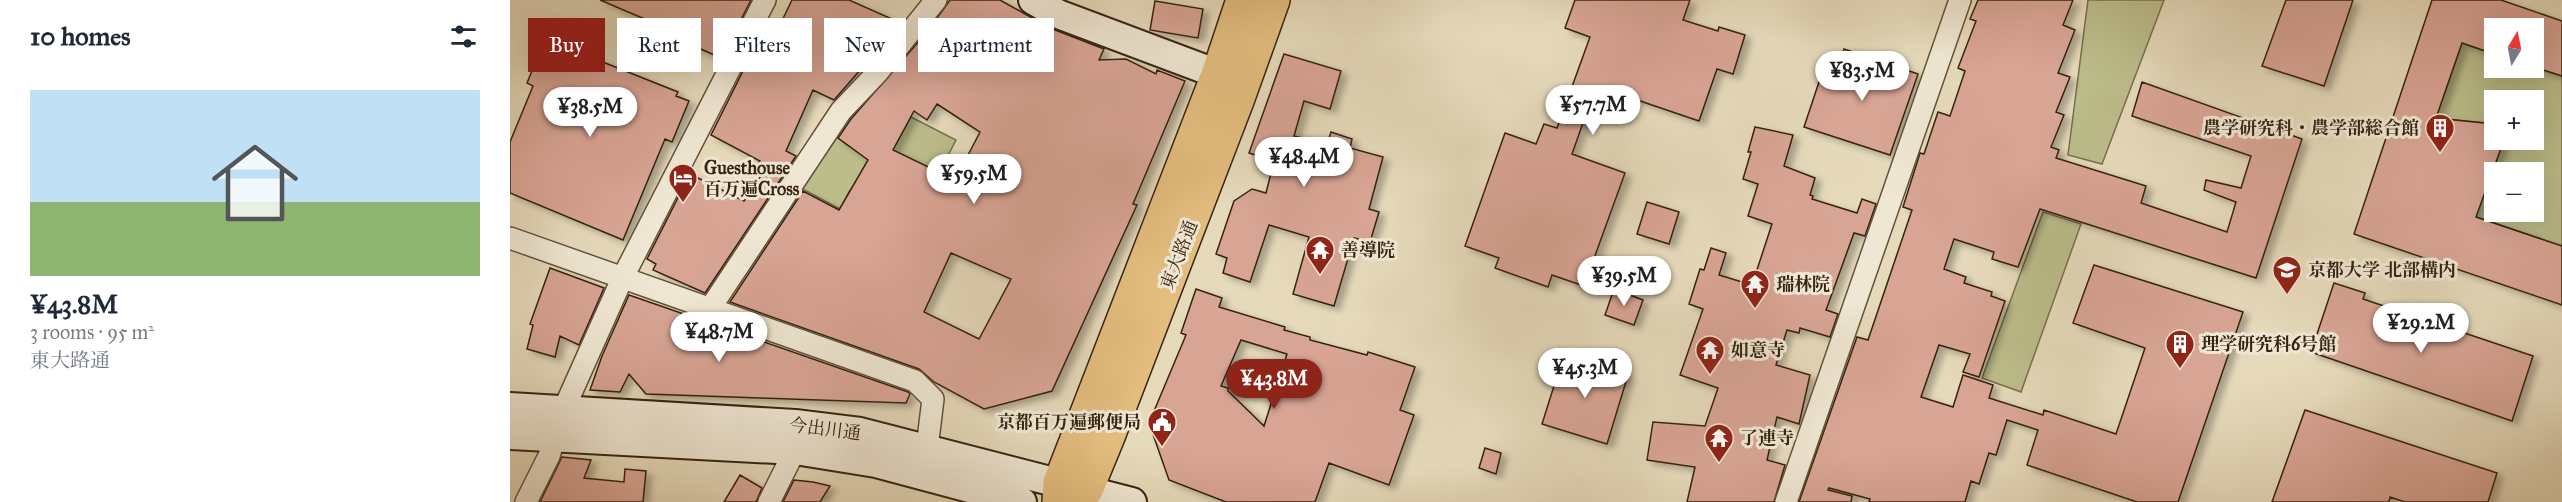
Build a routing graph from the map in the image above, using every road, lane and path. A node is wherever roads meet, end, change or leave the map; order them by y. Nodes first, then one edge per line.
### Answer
1 (765, 0) edge
2 (936, 0) edge
3 (1033, 0) edge
4 (1243, 0) edge
5 (1273, 0) edge
6 (1960, 0) edge
7 (1231, 79) junction
8 (510, 238) edge
9 (622, 279) junction
10 (711, 308) junction
11 (510, 407) edge
12 (563, 411) junction
13 (510, 435) edge
14 (554, 438) junction
15 (927, 448) junction
16 (795, 450) junction
17 (1069, 494) edge
18 (526, 502) edge
19 (770, 502) edge
20 (1022, 502) edge
21 (1132, 502) edge
22 (1786, 502) edge

1 - 9 street
2 - 10 street
3 - 7 main road
4 - 7 main road, 東大路通
5 - 7 main road, 東大路通
6 - 22 street
7 - 17 main road, 東大路通
8 - 9 street
9 - 10 street
9 - 12 street
10 - 15 street
11 - 12 main road, 今出川通
12 - 14 street
12 - 15 main road, 今出川通
13 - 14 main road, 今出川通
14 - 16 main road, 今出川通
14 - 18 street
15 - 17 main road, 今出川通
16 - 19 street
16 - 20 main road, 今出川通
17 - 21 main road, 今出川通

